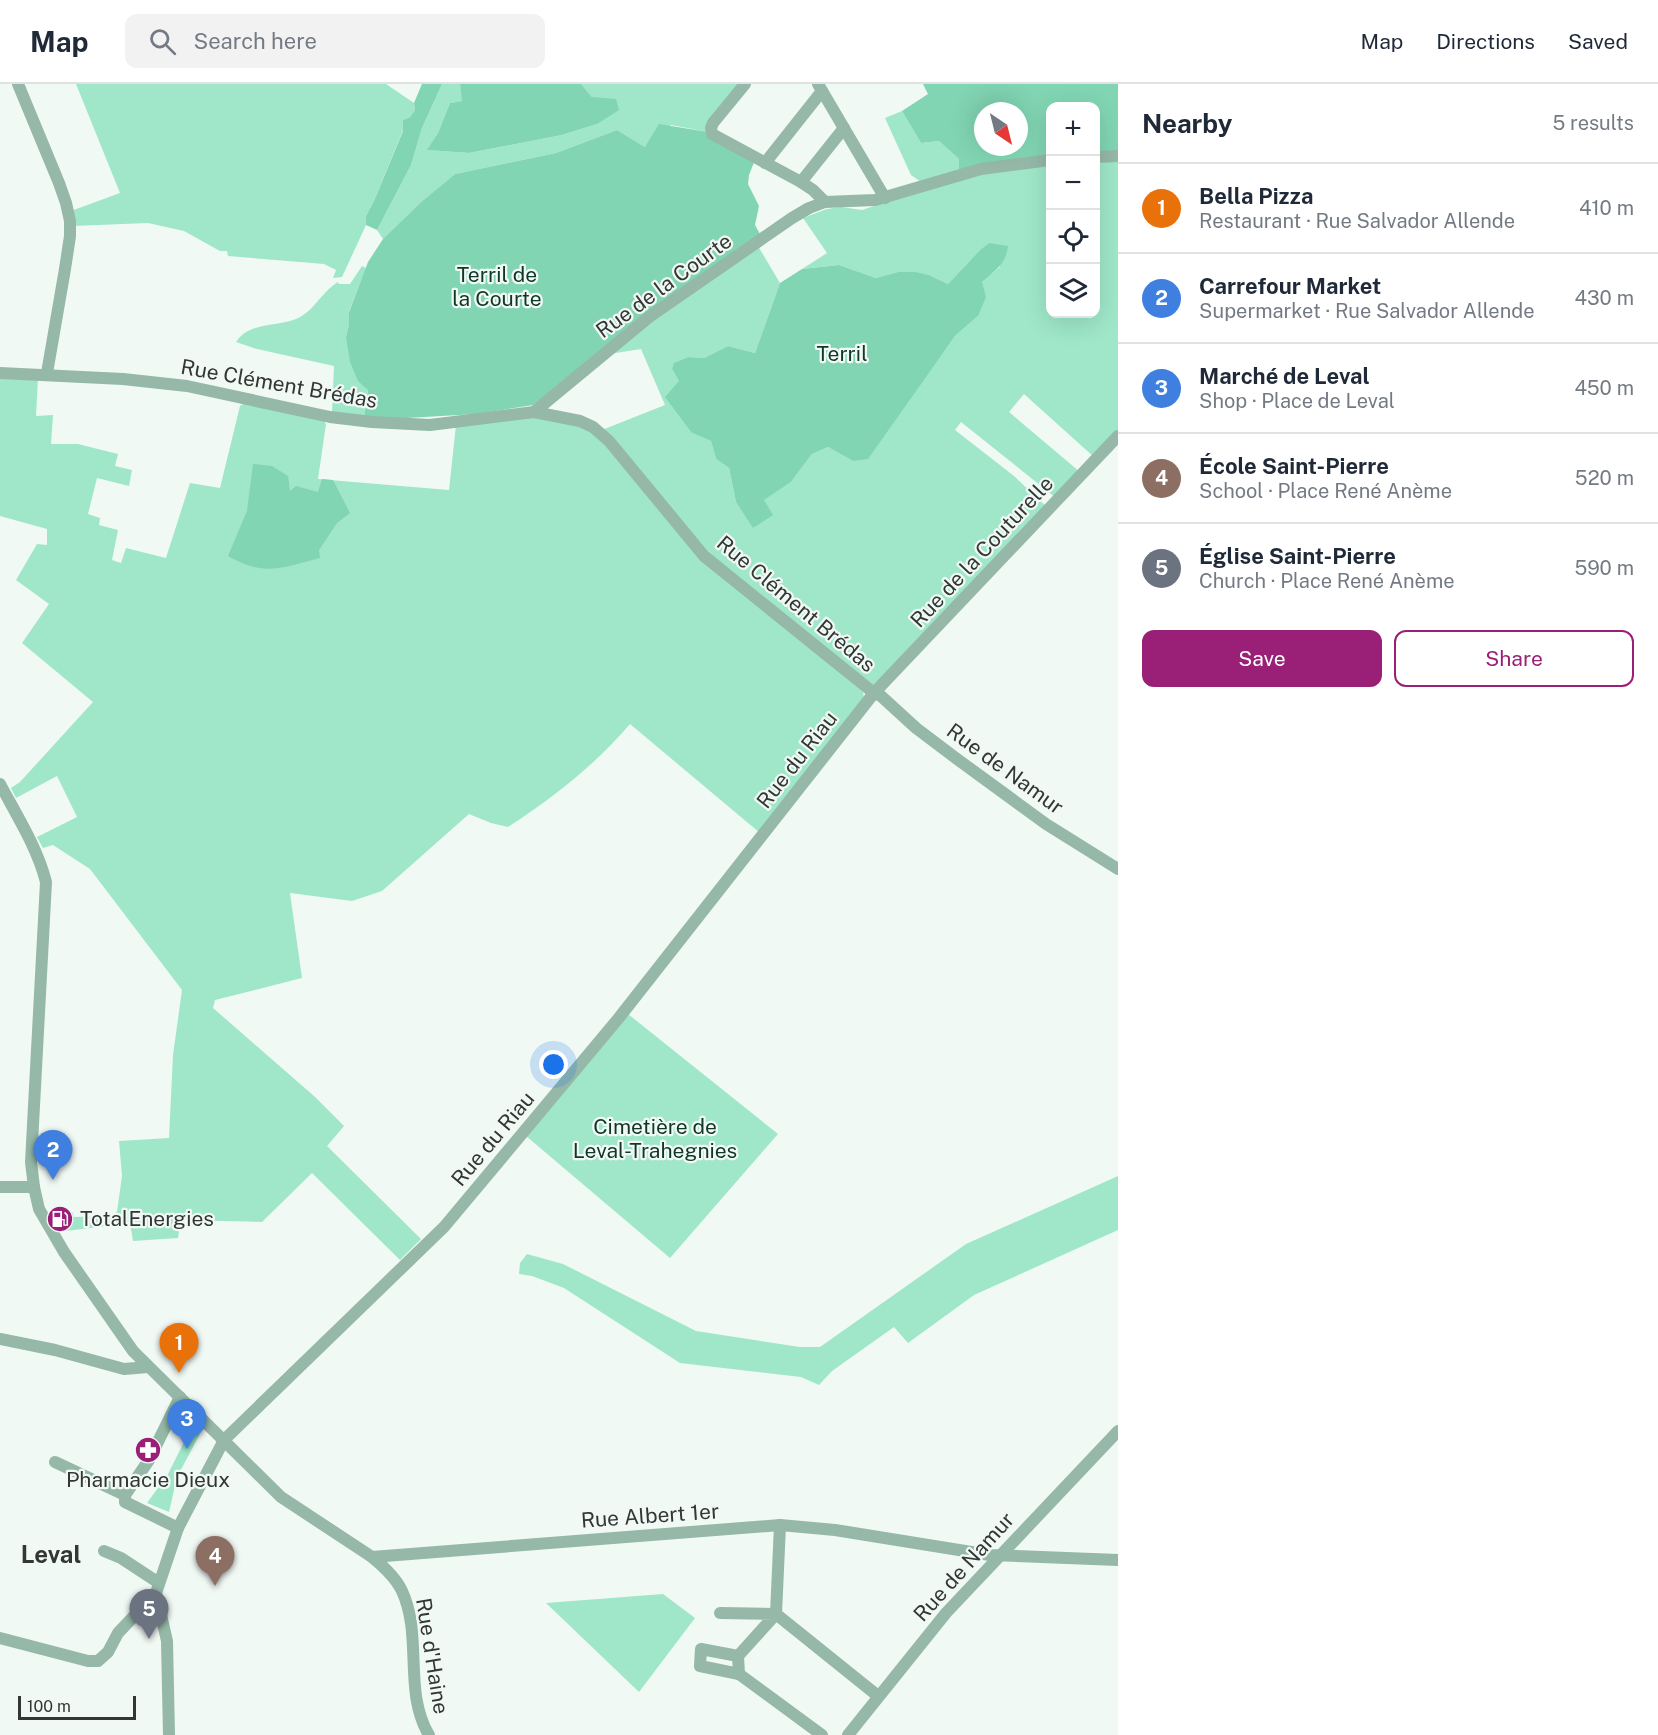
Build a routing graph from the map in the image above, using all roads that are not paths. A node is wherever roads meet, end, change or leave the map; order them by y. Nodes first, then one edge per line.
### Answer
1 (18, 84) edge
2 (745, 84) edge
3 (820, 87) edge
4 (844, 128) junction
5 (1118, 156) edge
6 (1100, 158) edge
7 (1046, 161) edge
8 (765, 163) junction
9 (801, 182) junction
10 (885, 198) junction
11 (825, 202) junction
12 (0, 373) edge
13 (47, 373) junction
14 (534, 412) junction
15 (1118, 436) edge
16 (874, 693) junction
17 (0, 784) edge
18 (1118, 869) edge
19 (0, 1186) edge
20 (34, 1186) junction
21 (0, 1339) edge
22 (148, 1367) junction
23 (180, 1397) junction
24 (1118, 1431) edge
25 (224, 1440) junction
26 (55, 1462) dead end
27 (125, 1495) junction
28 (780, 1525) junction
29 (178, 1528) junction
30 (104, 1551) dead end
31 (999, 1555) junction
32 (372, 1557) junction
33 (1118, 1560) edge
34 (158, 1588) junction
35 (720, 1612) dead end
36 (776, 1614) junction
37 (0, 1638) edge
38 (738, 1656) junction
39 (739, 1674) junction
40 (878, 1696) junction
41 (169, 1735) edge
42 (429, 1735) edge
43 (822, 1735) edge
44 (848, 1735) edge

1 - 13 street
2 - 8 street
3 - 4 street
3 - 8 street
4 - 9 street
4 - 10 street
5 - 6 street
7 - 10 street, Rue de la Courte
8 - 9 street
9 - 11 street
10 - 11 street, Rue de la Courte
11 - 14 street, Rue de la Courte
12 - 13 street, Rue Clément Brédas
13 - 14 street, Rue Clément Brédas
14 - 16 street, Rue Clément Brédas
15 - 16 street, Rue de la Couturelle
16 - 18 street, Rue de Namur
16 - 25 street, Rue du Riau
17 - 20 street
19 - 20 street
20 - 22 street
21 - 22 street
22 - 23 street
23 - 25 street
23 - 27 street
24 - 31 street, Rue de Namur
25 - 29 street, Rue du Riau
25 - 32 street
26 - 27 street
27 - 29 street
28 - 31 street, Rue Albert 1er
28 - 32 street, Rue Albert 1er
28 - 36 street
29 - 34 street, Rue du Riau
30 - 34 street
31 - 33 street, Rue Albert 1er
31 - 40 street, Rue de Namur
32 - 42 street, Rue d'Haine
34 - 37 street
34 - 41 street
35 - 36 street
36 - 38 street
36 - 40 street
38 - 39 street
38 - 39 street
39 - 43 street
40 - 44 street, Rue de Namur

